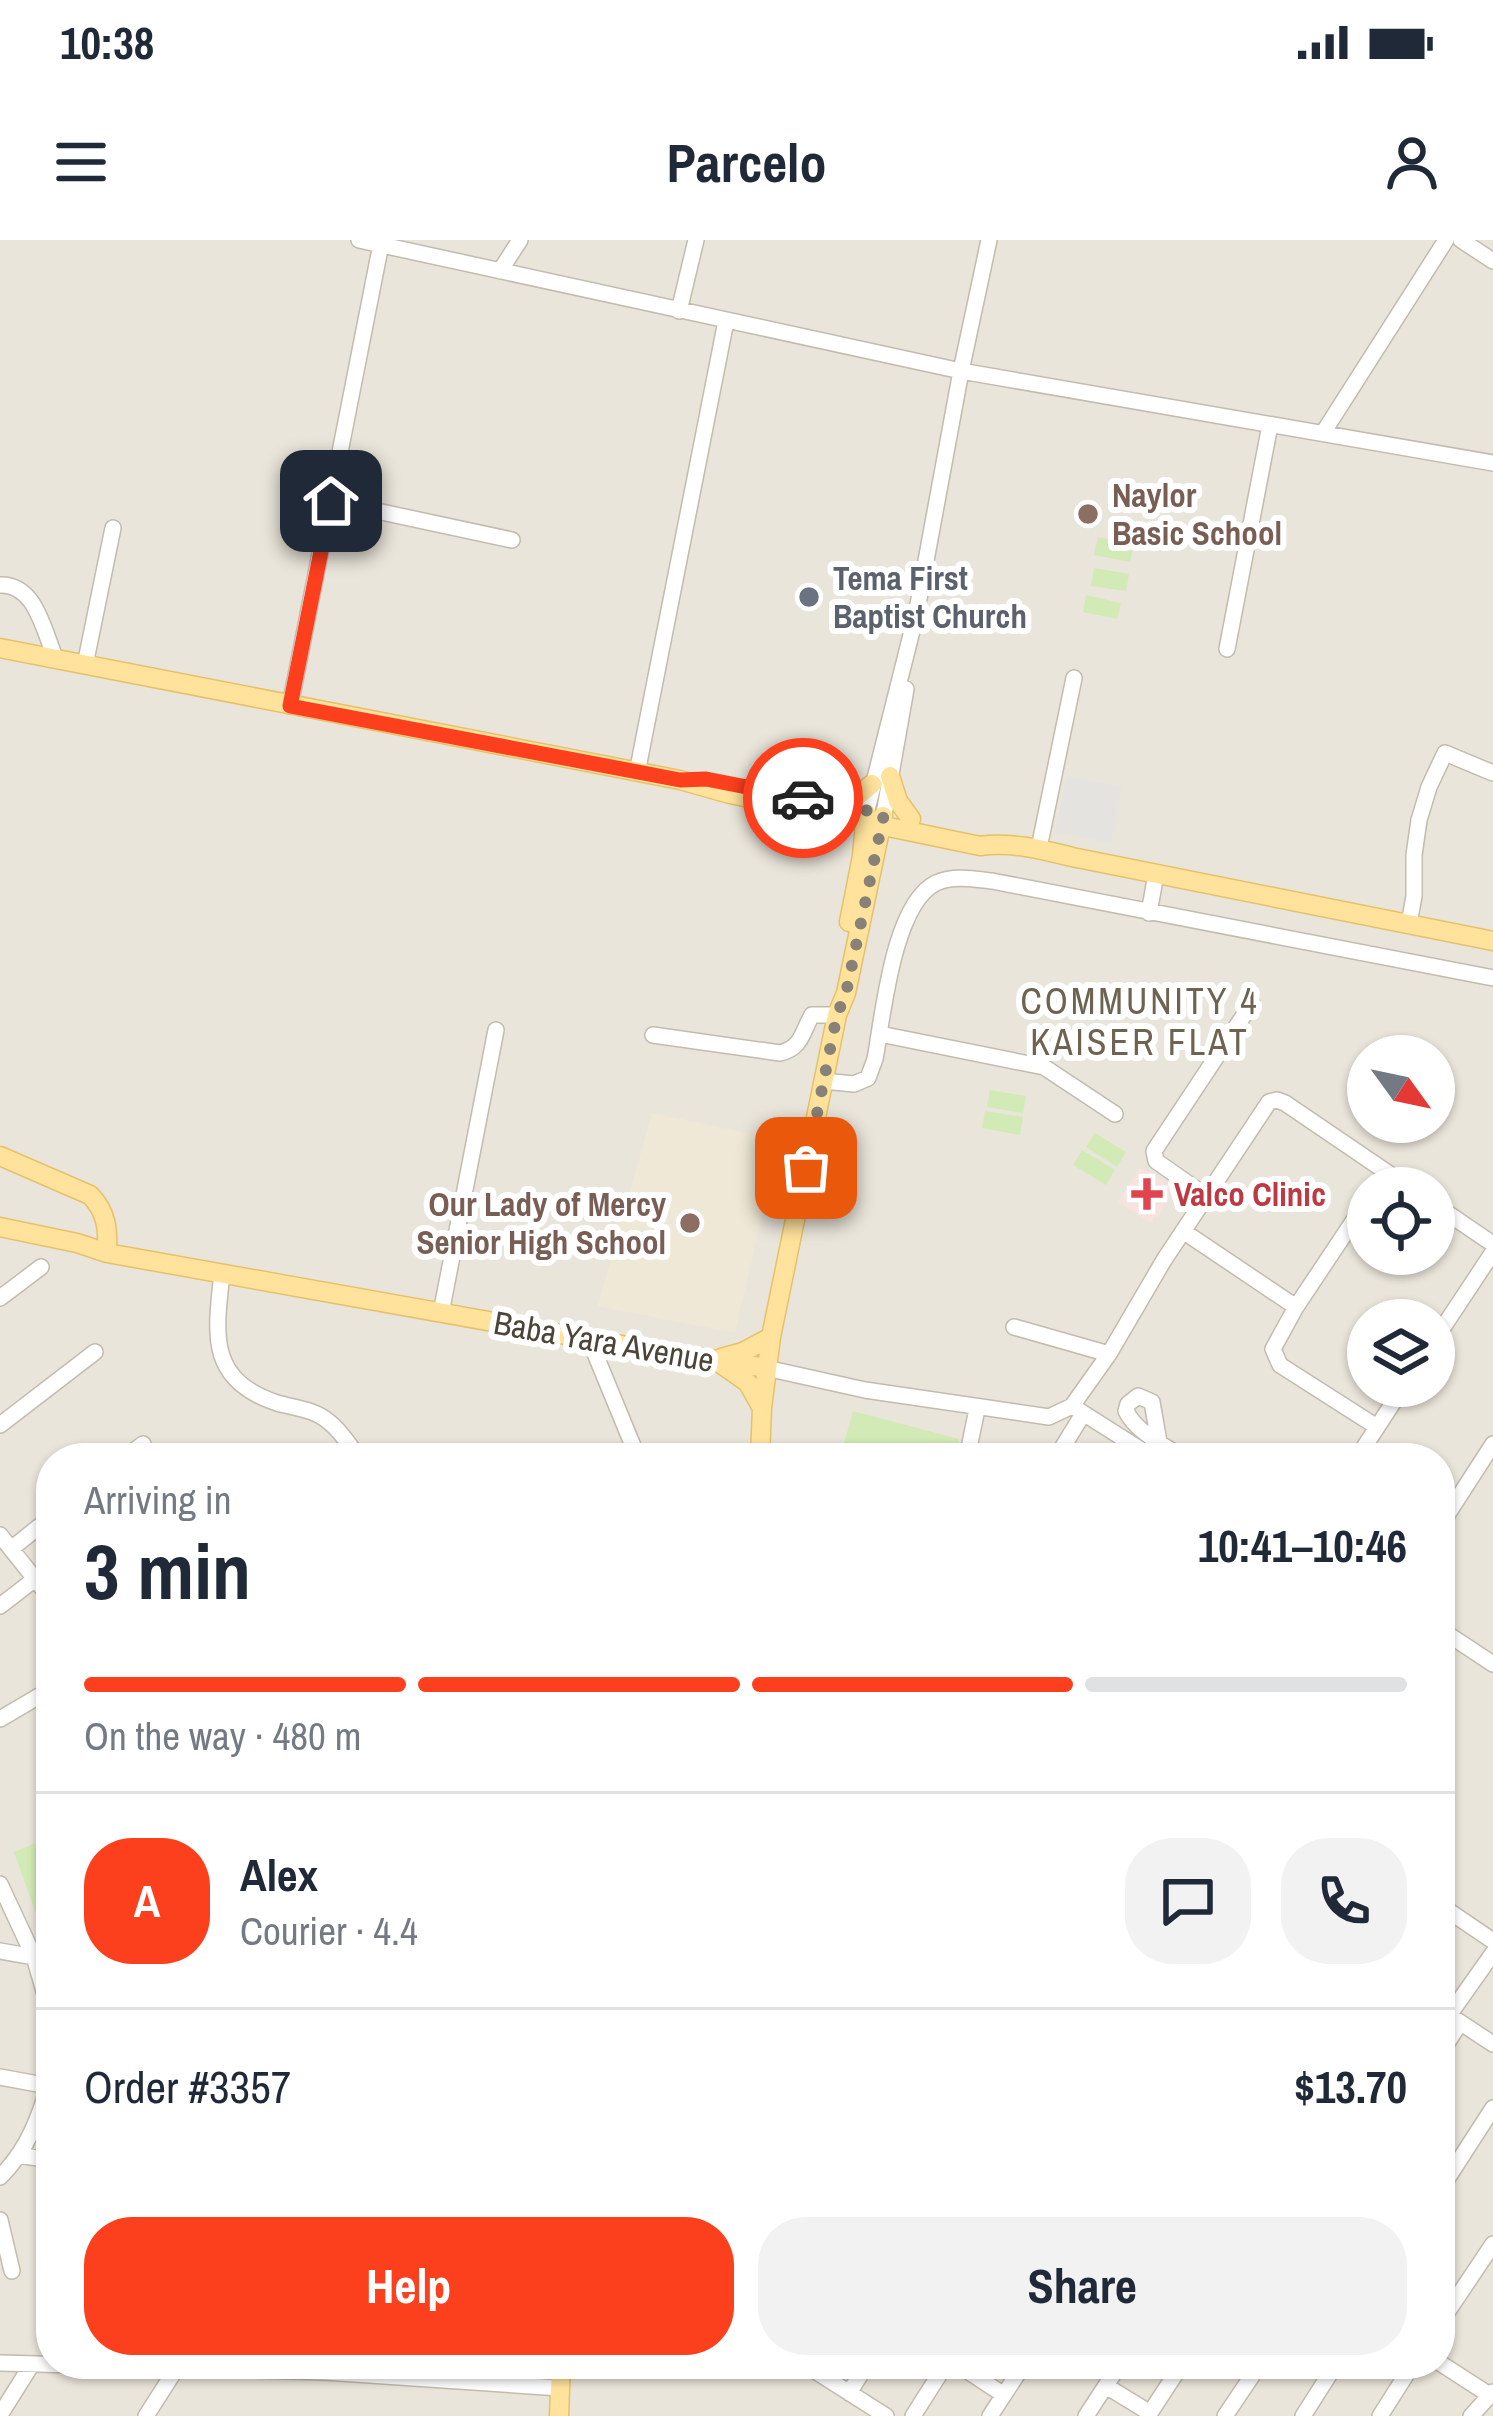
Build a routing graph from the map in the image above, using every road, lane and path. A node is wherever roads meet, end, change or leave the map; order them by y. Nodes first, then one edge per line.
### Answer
1 (359, 240) edge
2 (520, 240) edge
3 (696, 240) edge
4 (989, 240) edge
5 (1446, 240) edge
6 (1462, 240) edge
7 (381, 244) junction
8 (1493, 261) edge
9 (500, 271) junction
10 (679, 311) junction
11 (726, 321) junction
12 (961, 371) junction
13 (1270, 425) junction
14 (1322, 433) junction
15 (1493, 463) edge
16 (331, 501) junction
17 (113, 529) dead end
18 (512, 540) dead end
19 (0, 585) edge
20 (0, 646) edge
21 (1227, 650) dead end
22 (56, 659) junction
23 (85, 665) junction
24 (1074, 678) dead end
25 (290, 706) junction
26 (637, 772) junction
27 (1493, 773) edge
28 (881, 780) junction
29 (842, 811) junction
30 (874, 818) junction
31 (913, 826) junction
32 (1039, 848) junction
33 (868, 859) junction
34 (1156, 874) junction
35 (1149, 913) junction
36 (1409, 924) junction
37 (1493, 941) edge
38 (1493, 978) edge
39 (1252, 1003) dead end
40 (837, 1015) junction
41 (496, 1030) dead end
42 (880, 1034) junction
43 (653, 1035) dead end
44 (824, 1081) junction
45 (1114, 1114) dead end
46 (0, 1156) edge
47 (1379, 1167) edge
48 (1206, 1196) junction
49 (1455, 1220) edge
50 (0, 1227) edge
51 (1347, 1230) edge
52 (1183, 1231) junction
53 (0, 1236) edge
54 (1493, 1248) edge
55 (98, 1251) junction
56 (41, 1267) dead end
57 (222, 1274) junction
58 (0, 1298) edge
59 (1296, 1307) junction
60 (1455, 1308) edge
61 (442, 1313) junction
62 (1014, 1327) dead end
63 (771, 1337) junction
64 (589, 1339) junction
65 (95, 1352) dead end
66 (1109, 1354) junction
67 (712, 1360) junction
68 (766, 1368) junction
69 (1390, 1407) edge
70 (762, 1408) junction
71 (977, 1409) junction
72 (1078, 1410) junction
73 (0, 1425) edge
74 (1377, 1427) junction
75 (347, 1443) edge
76 (632, 1443) edge
77 (761, 1443) edge
78 (970, 1443) edge
79 (1062, 1443) edge
80 (1144, 1443) edge
81 (1367, 1443) edge
82 (1493, 1444) edge
83 (1455, 1503) edge
84 (36, 1525) edge
85 (5, 1542) edge
86 (35, 1579) joint
87 (0, 1606) edge
88 (1455, 1638) edge
89 (1492, 1660) edge
90 (36, 1698) edge
91 (0, 1719) edge
92 (0, 1884) edge
93 (1455, 1916) edge
94 (1493, 1941) edge
95 (0, 1951) edge
96 (1493, 1954) edge
97 (34, 1957) junction
98 (36, 1964) edge
99 (1455, 2012) edge
100 (1455, 2020) edge
101 (1493, 2044) edge
102 (0, 2077) edge
103 (36, 2081) edge
104 (1493, 2108) edge
105 (36, 2122) edge
106 (18, 2155) junction
107 (36, 2158) edge
108 (1455, 2167) edge
109 (0, 2177) edge
110 (0, 2220) edge
111 (1493, 2244) edge
112 (12, 2271) dead end
113 (1455, 2301) edge
114 (0, 2363) edge
115 (32, 2364) junction
116 (36, 2364) edge
117 (1455, 2372) edge
118 (169, 2379) edge
119 (456, 2379) edge
120 (560, 2379) edge
121 (828, 2379) edge
122 (857, 2379) edge
123 (936, 2379) edge
124 (980, 2379) edge
125 (1014, 2379) edge
126 (1110, 2379) edge
127 (1173, 2379) edge
128 (1250, 2379) edge
129 (1326, 2379) edge
130 (1403, 2379) edge
131 (1106, 2386) junction
132 (560, 2388) junction
133 (849, 2392) junction
134 (1492, 2394) edge
135 (1004, 2395) junction
136 (0, 2415) edge
137 (1151, 2415) edge
138 (146, 2416) edge
139 (560, 2416) edge
140 (886, 2416) edge
141 (913, 2416) edge
142 (990, 2416) edge
143 (1087, 2416) edge
144 (1226, 2416) edge
145 (1303, 2416) edge
146 (1380, 2416) edge
147 (1471, 2416) edge

1 - 7 street
2 - 9 street
3 - 10 street
4 - 12 street
5 - 14 street
6 - 8 street
7 - 9 street
7 - 16 street
9 - 10 street
10 - 11 street
11 - 12 street
11 - 26 street
12 - 13 street
12 - 28 street
13 - 14 street
13 - 21 street
14 - 15 street
16 - 18 street
16 - 25 street
17 - 23 street
19 - 22 street
20 - 22 main road
22 - 23 main road
23 - 25 main road
24 - 32 street
25 - 26 main road
26 - 29 main road
27 - 36 street
28 - 29 main road
28 - 30 street
28 - 31 main road
29 - 30 main road
29 - 33 main road
30 - 31 main road
30 - 33 main road
31 - 32 main road
31 - 33 main road
32 - 34 main road
33 - 40 main road
34 - 35 street
34 - 36 main road
35 - 38 street
35 - 42 street
36 - 37 main road
39 - 48 street
40 - 43 street
40 - 44 main road
41 - 61 street
42 - 44 street
42 - 45 street
44 - 63 main road
46 - 55 main road
47 - 48 street
48 - 52 street
49 - 54 street
50 - 55 main road, Baba Yara Avenue
51 - 59 street
52 - 59 street
52 - 66 street
53 - 55 main road, Baba Yara Avenue
54 - 60 street
55 - 57 main road, Baba Yara Avenue
56 - 58 street
57 - 61 main road, Baba Yara Avenue
57 - 75 street
59 - 74 street
61 - 64 main road, Baba Yara Avenue
62 - 66 street
63 - 67 main road
63 - 68 main road
64 - 67 main road, Baba Yara Avenue
64 - 76 street
65 - 73 street
66 - 72 street
67 - 68 main road, Baba Yara Avenue
67 - 70 main road
68 - 70 main road
68 - 71 street
69 - 74 street
70 - 77 main road
71 - 72 street
71 - 78 street
72 - 79 street
72 - 80 street
74 - 81 street
82 - 83 street
84 - 85 street
85 - 86 street
86 - 87 street
88 - 89 street
90 - 91 street
92 - 97 street
93 - 94 street
95 - 97 street
96 - 99 street
97 - 98 street
100 - 101 street
102 - 103 street
104 - 108 street
105 - 106 street
106 - 107 street
106 - 109 street
110 - 112 street
111 - 113 street
114 - 115 street
115 - 116 street
115 - 136 street
117 - 134 street
118 - 138 street
119 - 132 street
120 - 132 main road
121 - 133 street
122 - 133 street
123 - 141 street
124 - 135 street
125 - 135 street
126 - 131 street
127 - 137 street
128 - 144 street
129 - 145 street
130 - 146 street
131 - 137 street
131 - 143 street
132 - 139 main road
133 - 140 street
134 - 147 street
135 - 142 street

